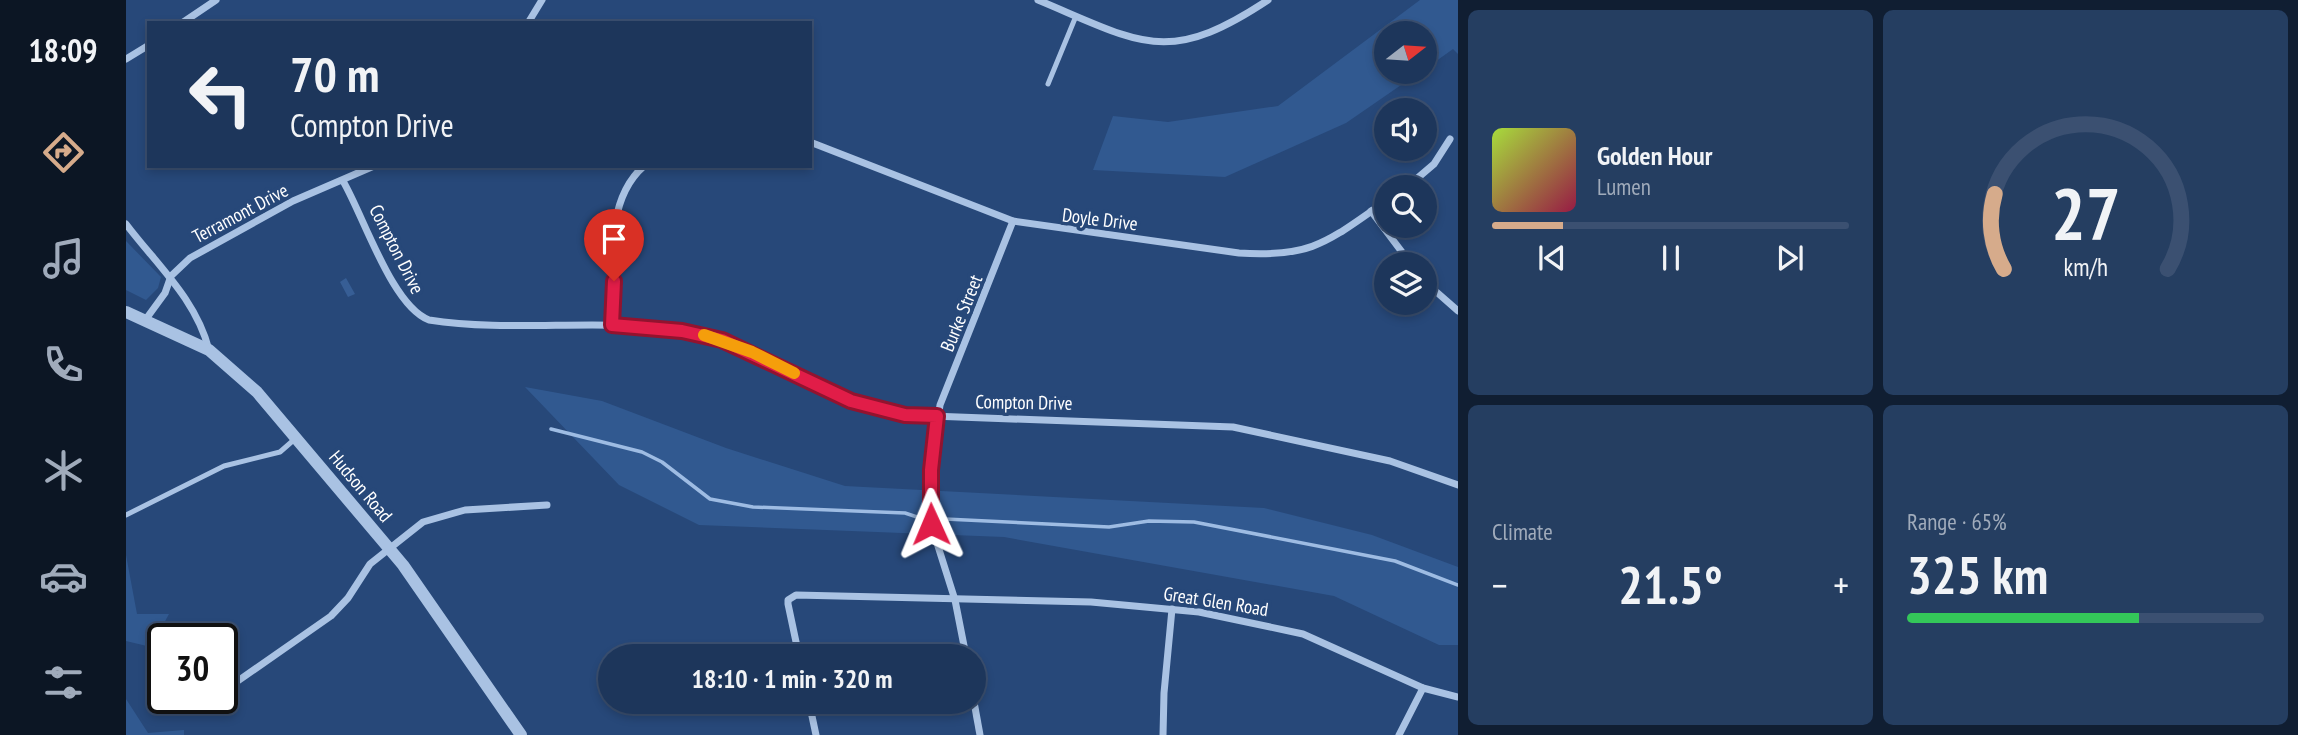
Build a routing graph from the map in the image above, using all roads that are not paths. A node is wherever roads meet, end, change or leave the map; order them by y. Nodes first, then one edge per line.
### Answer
1 (216, 0) edge
2 (542, 0) edge
3 (1038, 0) edge
4 (1268, 0) edge
5 (1076, 16) junction
6 (185, 21) edge
7 (529, 21) edge
8 (147, 46) edge
9 (126, 60) edge
10 (1048, 84) dead end
11 (1450, 139) dead end
12 (812, 143) edge
13 (370, 168) edge
14 (642, 168) edge
15 (1421, 175) edge
16 (342, 181) junction
17 (1374, 209) edge
18 (1371, 211) junction
19 (1013, 222) junction
20 (126, 224) edge
21 (1402, 252) edge
22 (171, 276) junction
23 (1437, 292) edge
24 (1458, 311) edge
25 (126, 312) edge
26 (146, 318) junction
27 (612, 325) junction
28 (209, 350) junction
29 (937, 416) junction
30 (296, 438) junction
31 (1458, 485) edge
32 (547, 505) dead end
33 (126, 515) edge
34 (389, 548) junction
35 (955, 600) junction
36 (1172, 609) junction
37 (796, 644) edge
38 (964, 644) edge
39 (238, 681) edge
40 (1423, 688) junction
41 (1458, 697) edge
42 (812, 714) edge
43 (976, 714) edge
44 (521, 735) edge
45 (816, 735) edge
46 (980, 735) edge
47 (1163, 735) edge
48 (1399, 735) edge

1 - 6 street
2 - 7 street
3 - 5 street
4 - 5 street
5 - 10 lane
8 - 9 street
11 - 15 street
12 - 19 street, Doyle Drive
13 - 16 street, Terramont Drive
14 - 27 street
16 - 22 street, Terramont Drive
16 - 27 street, Compton Drive
17 - 18 street, Doyle Drive
18 - 19 street, Doyle Drive
18 - 21 street
19 - 29 street, Burke Street
20 - 22 street
22 - 26 street, Terramont Drive
22 - 28 street
23 - 24 street
25 - 26 street, Hudson Road
26 - 28 street, Hudson Road
27 - 29 street, Compton Drive
28 - 30 street, Hudson Road
29 - 31 street, Compton Drive
29 - 35 street, Burke Street
30 - 33 lane
30 - 34 street, Hudson Road
32 - 34 street
34 - 39 street
34 - 44 street, Hudson Road
35 - 36 street, Great Glen Road
35 - 37 street, Great Glen Road
35 - 38 street, Burke Street
36 - 40 street, Great Glen Road
36 - 47 street
40 - 41 street, Great Glen Road
40 - 48 street
42 - 45 street
43 - 46 street

